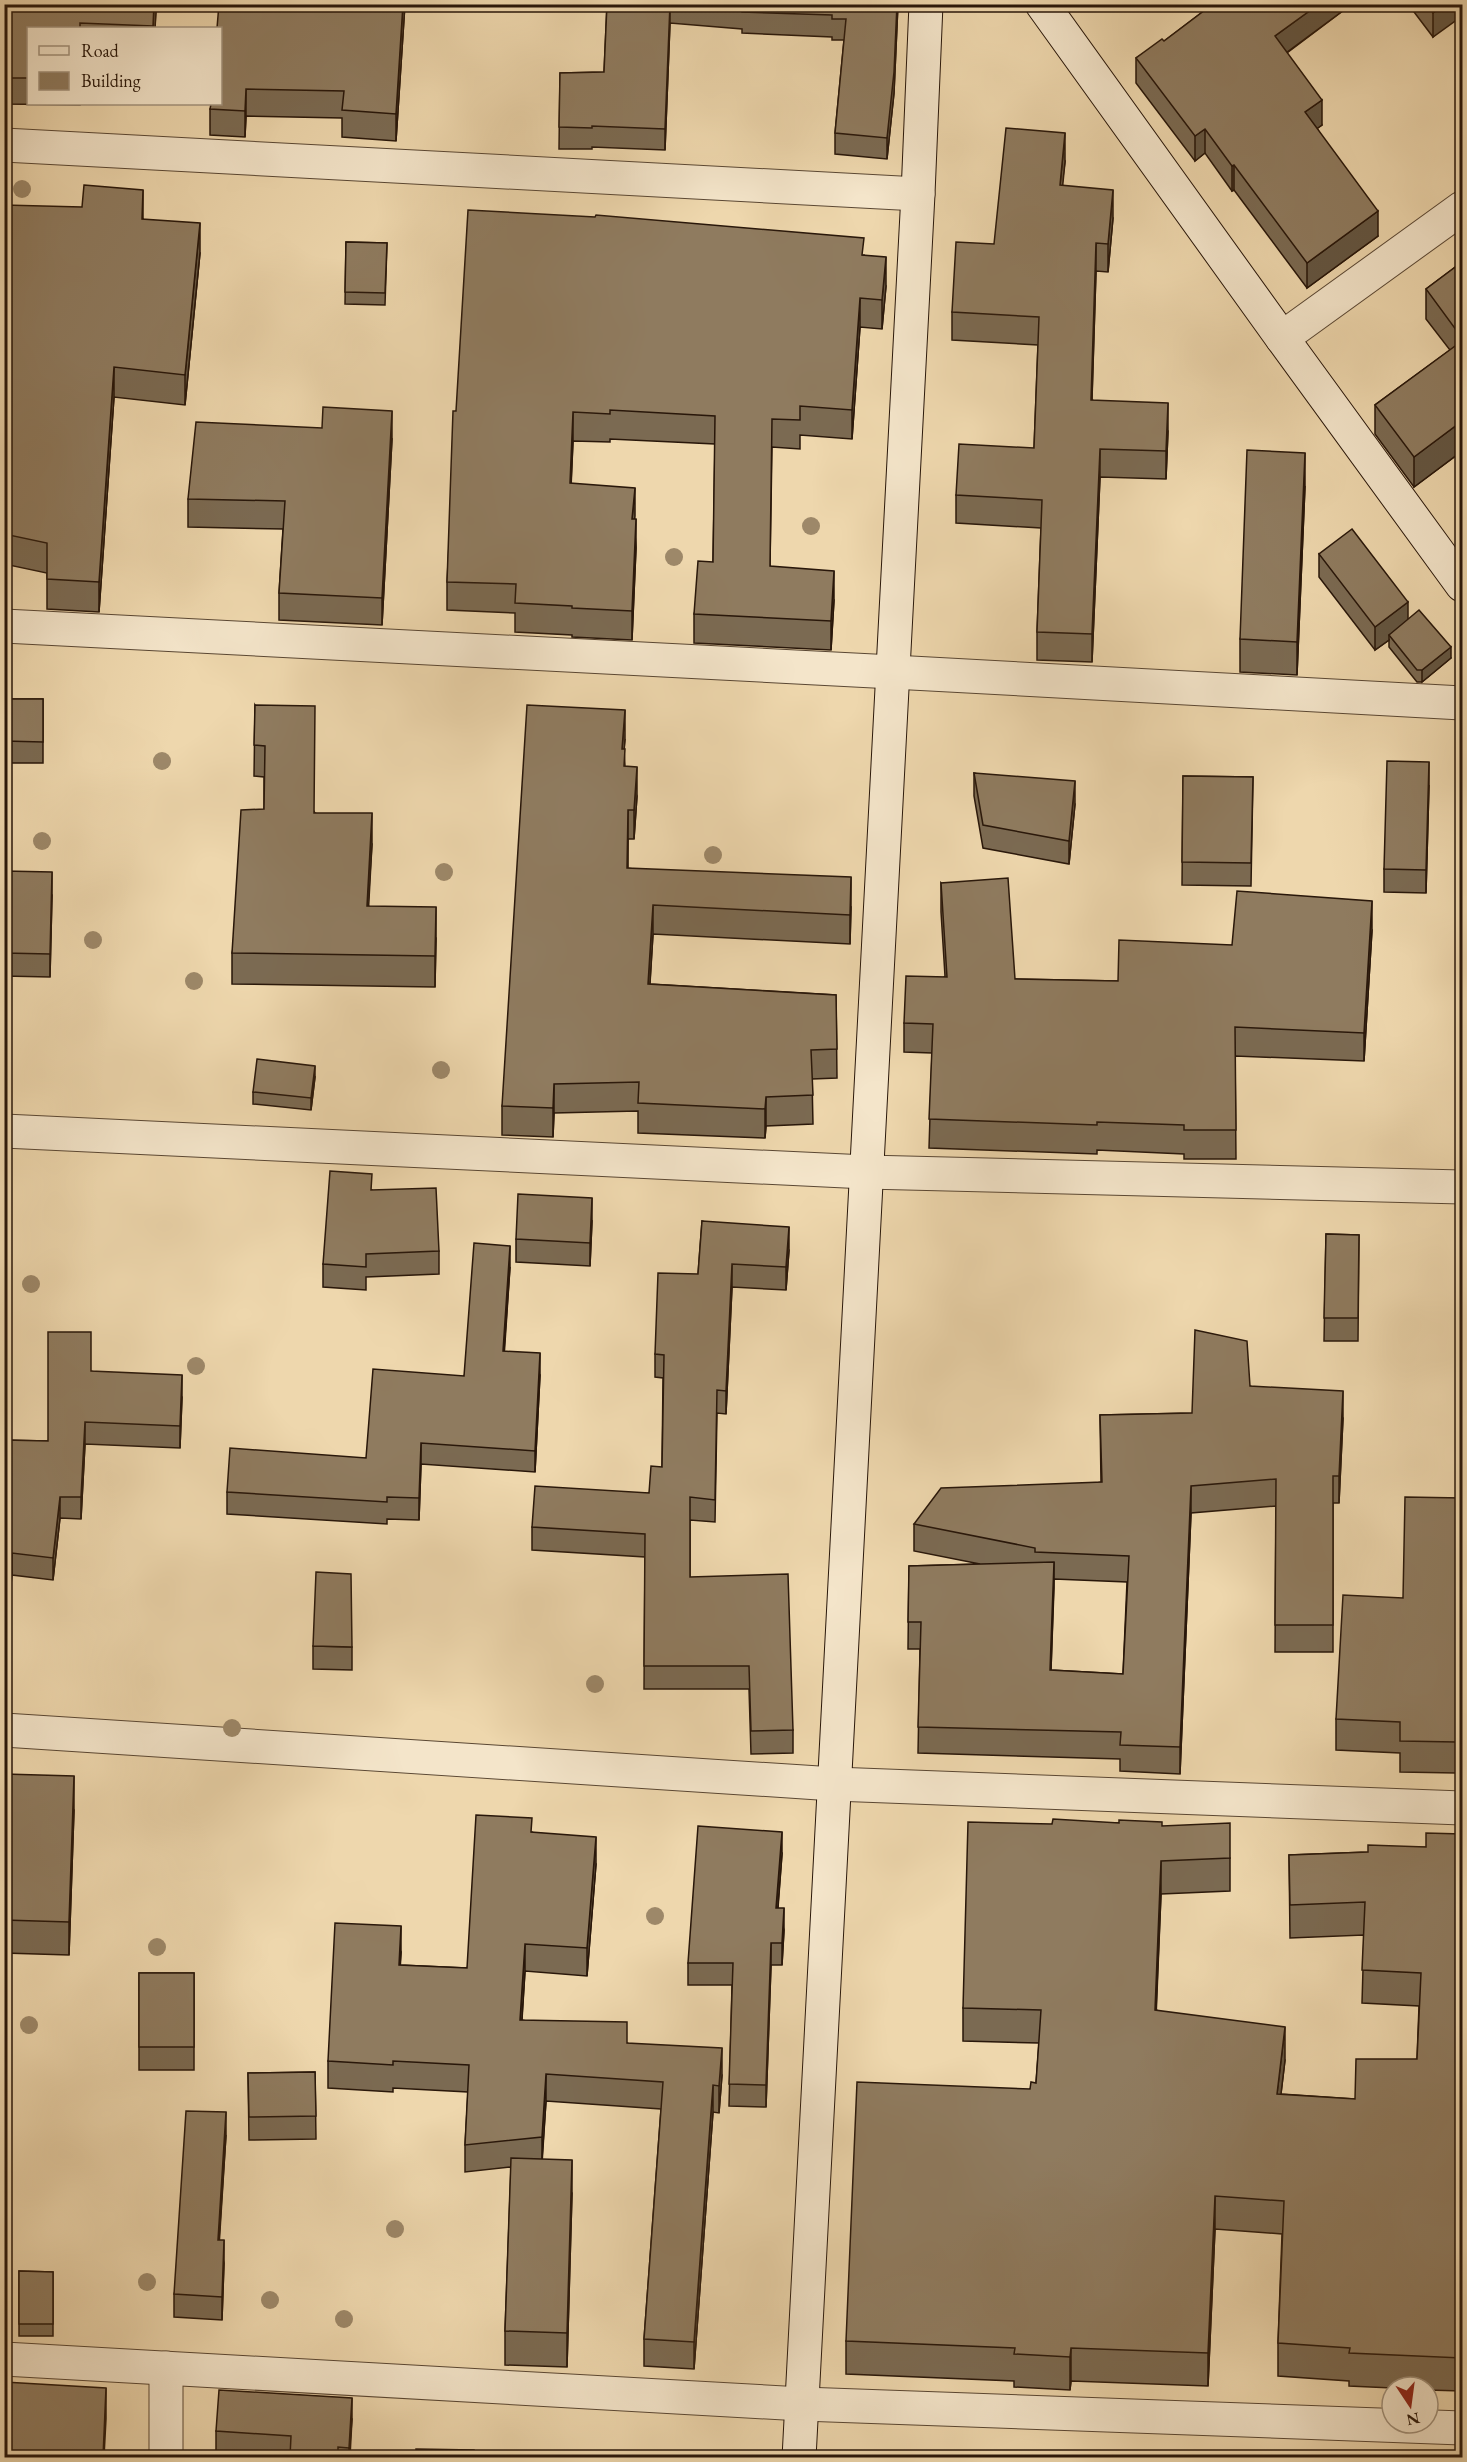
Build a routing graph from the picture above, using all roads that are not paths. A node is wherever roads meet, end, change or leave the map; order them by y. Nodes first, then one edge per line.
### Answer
1 (926, 4) edge
2 (1042, 4) edge
3 (4, 145) edge
4 (918, 194) junction
5 (1462, 208) edge
6 (1282, 338) junction
7 (1462, 585) edge
8 (4, 626) edge
9 (893, 672) junction
10 (1462, 704) edge
11 (4, 1131) edge
12 (866, 1173) junction
13 (1462, 1187) edge
14 (4, 1730) edge
15 (834, 1784) junction
16 (1462, 1808) edge
17 (4, 2359) edge
18 (166, 2368) junction
19 (802, 2404) junction
20 (1462, 2428) edge
21 (166, 2457) edge
22 (799, 2457) edge

1 - 4 street
2 - 6 street
3 - 4 street
4 - 9 street
5 - 6 street
6 - 7 street
8 - 9 street
9 - 10 street
9 - 12 street
11 - 12 street
12 - 13 street
12 - 15 street
14 - 15 street
15 - 16 street
15 - 19 street
17 - 18 street
18 - 19 street
18 - 21 street
19 - 20 street
19 - 22 street

